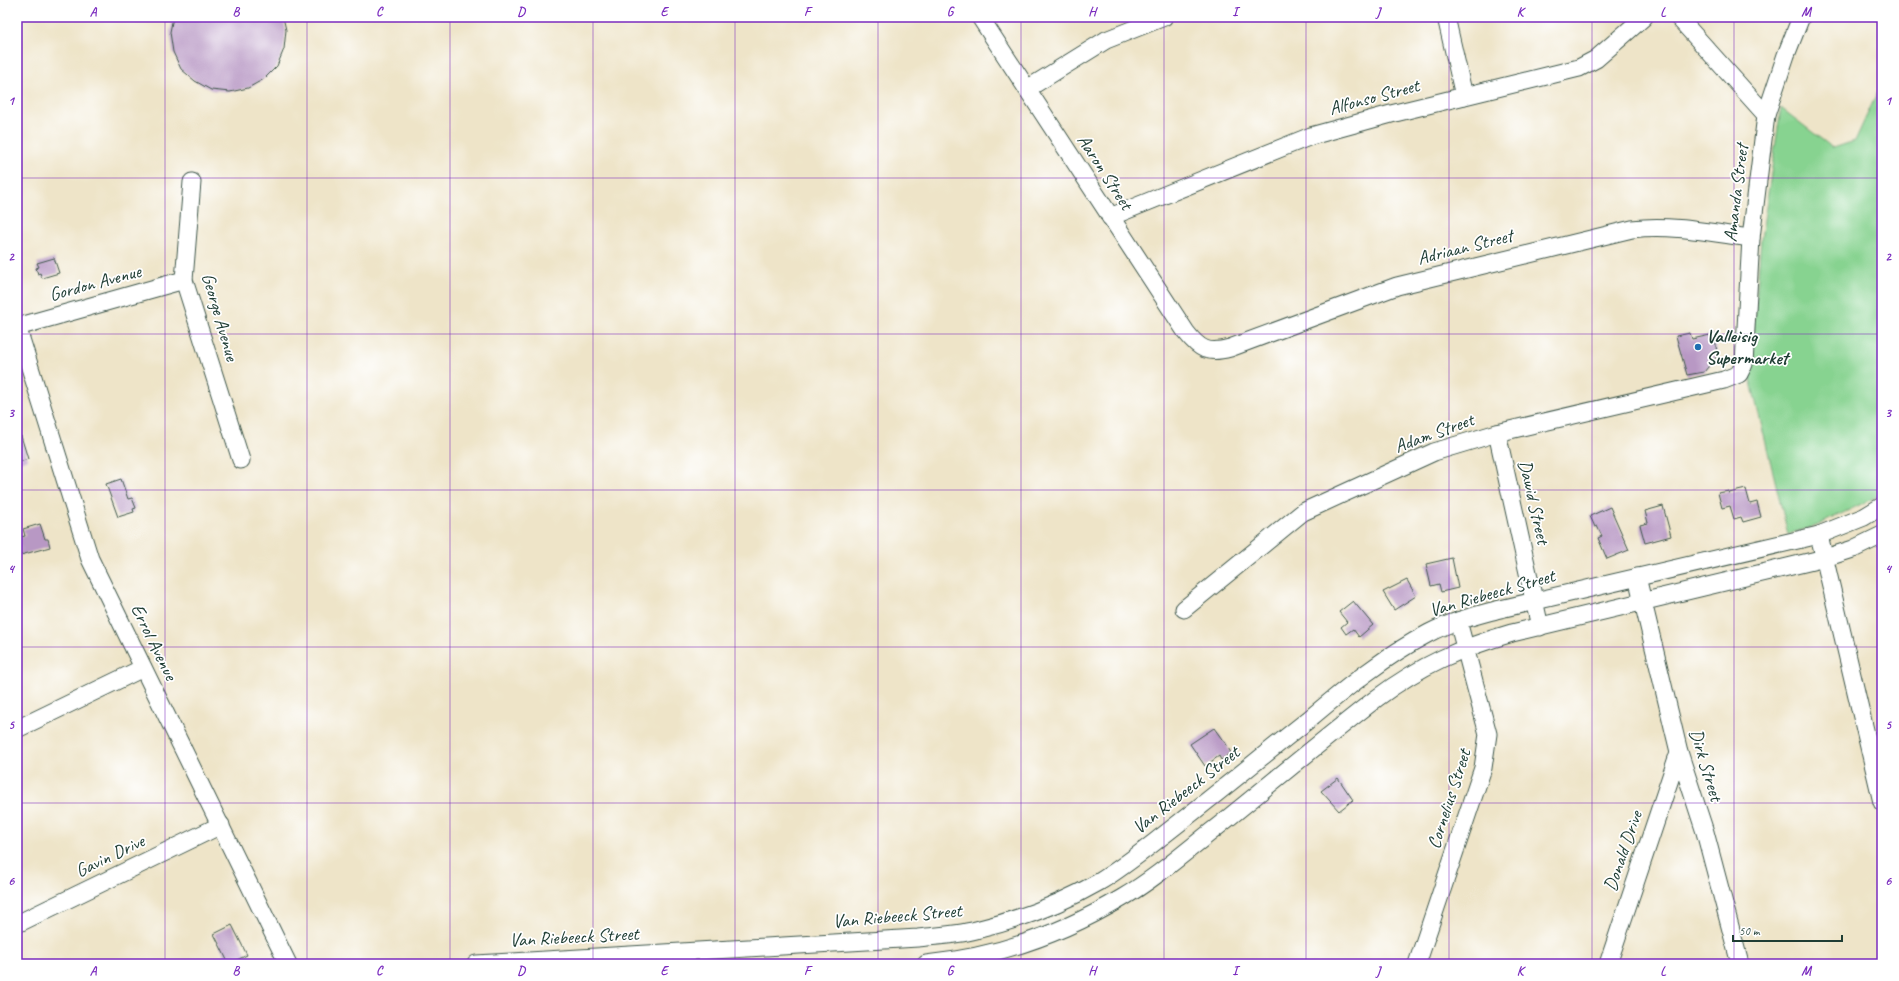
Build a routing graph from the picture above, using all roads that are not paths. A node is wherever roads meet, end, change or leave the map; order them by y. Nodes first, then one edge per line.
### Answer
1 (980, 17) edge
2 (1164, 17) edge
3 (1446, 17) edge
4 (1644, 17) edge
5 (1678, 17) edge
6 (1801, 17) edge
7 (1027, 89) junction
8 (1464, 96) junction
9 (1766, 115) junction
10 (192, 182) dead end
11 (1110, 217) junction
12 (1751, 238) junction
13 (184, 280) junction
14 (17, 326) edge
15 (1199, 346) joint
16 (1736, 376) joint
17 (1497, 433) junction
18 (241, 460) dead end
19 (1882, 506) edge
20 (1819, 535) junction
21 (1882, 535) edge
22 (1826, 558) junction
23 (1637, 577) junction
24 (1534, 600) junction
25 (1644, 603) junction
26 (1184, 609) dead end
27 (1458, 621) junction
28 (1540, 626) junction
29 (1466, 648) junction
30 (143, 668) junction
31 (17, 729) edge
32 (1679, 752) junction
33 (1882, 802) edge
34 (220, 825) junction
35 (1005, 922) junction
36 (17, 924) edge
37 (1014, 947) junction
38 (288, 964) edge
39 (476, 964) edge
40 (926, 964) edge
41 (1417, 964) edge
42 (1608, 964) edge
43 (1740, 964) edge

1 - 7 street, Aaron Street
2 - 7 street
3 - 8 street
4 - 8 street, Alfonso Street
5 - 9 street
6 - 9 street, Amanda Street
7 - 11 street, Aaron Street
8 - 11 street, Alfonso Street
9 - 12 street, Amanda Street
10 - 13 street, George Avenue
11 - 15 street, Aaron Street
12 - 15 street, Adriaan Street
12 - 16 street, Amanda Street
13 - 14 street, Gordon Avenue
13 - 18 street, George Avenue
14 - 30 street, Errol Avenue
16 - 17 street, Adam Street
17 - 24 street, Dawid Street
17 - 26 street, Adam Street
19 - 20 street, Van Riebeeck Street
20 - 22 street
20 - 23 street, Van Riebeeck Street
21 - 22 street
22 - 25 street
22 - 33 street
23 - 24 street, Van Riebeeck Street
23 - 25 street, Dirk Street
24 - 27 street, Van Riebeeck Street
24 - 28 street, Dawid Street
25 - 28 street
25 - 32 street, Dirk Street
27 - 29 street, Cornelius Street
27 - 35 street, Van Riebeeck Street
28 - 29 street
29 - 37 street
29 - 41 street, Cornelius Street
30 - 31 street
30 - 34 street, Errol Avenue
32 - 42 street, Donald Drive
32 - 43 street, Dirk Street
34 - 36 street, Gavin Drive
34 - 38 street, Errol Avenue
35 - 37 street
35 - 39 street, Van Riebeeck Street
37 - 40 street

